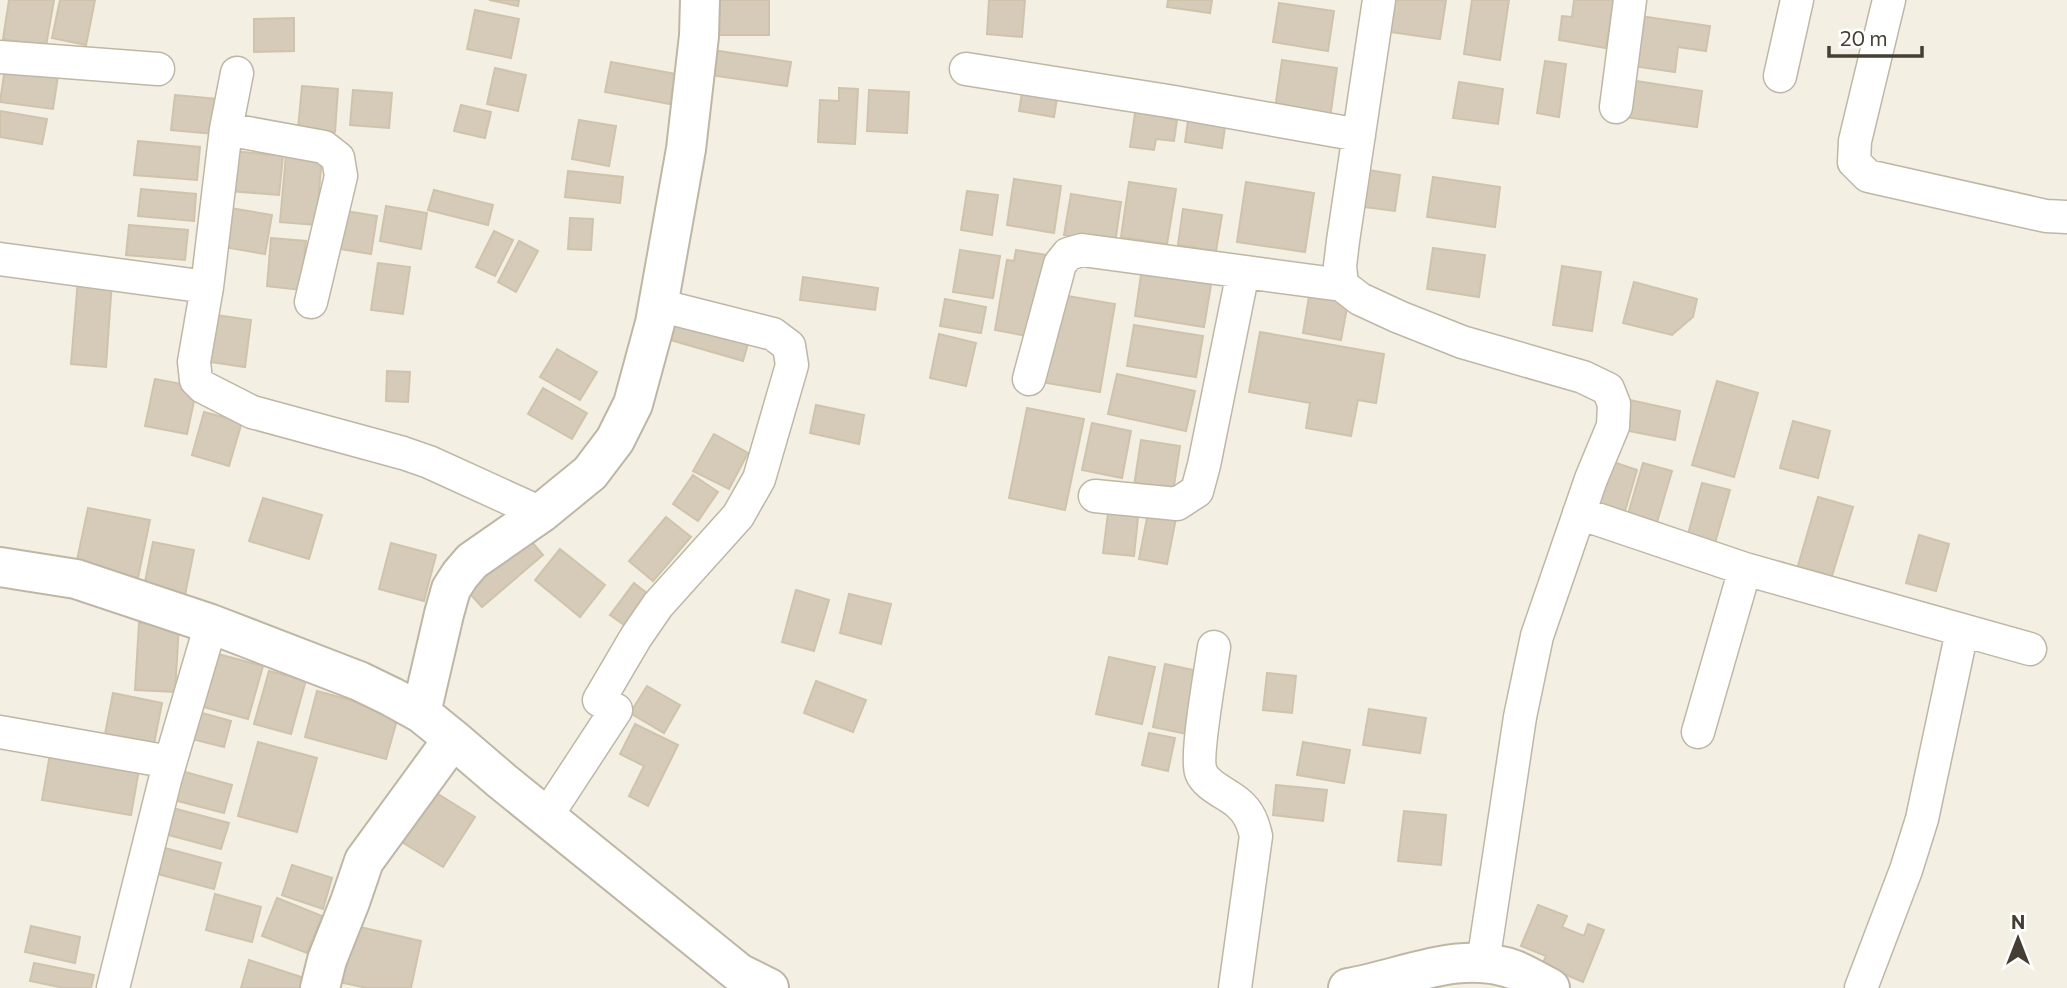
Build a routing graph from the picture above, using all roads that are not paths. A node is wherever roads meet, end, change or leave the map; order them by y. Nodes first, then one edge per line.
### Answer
1 (700, 0) edge
2 (1379, 0) edge
3 (1630, 0) edge
4 (1797, 0) edge
5 (1889, 0) edge
6 (0, 57) edge
7 (158, 69) dead end
8 (966, 69) dead end
9 (237, 72) dead end
10 (1780, 76) dead end
11 (1616, 107) dead end
12 (226, 130) junction
13 (1359, 135) junction
14 (2067, 217) edge
15 (0, 259) edge
16 (1243, 272) junction
17 (1342, 285) junction
18 (206, 287) junction
19 (312, 302) dead end
20 (658, 305) junction
21 (1029, 379) dead end
22 (1095, 496) dead end
23 (541, 513) junction
24 (1579, 513) junction
25 (0, 567) edge
26 (1745, 569) junction
27 (211, 624) junction
28 (1962, 631) junction
29 (1214, 647) dead end
30 (2030, 649) dead end
31 (421, 713) junction
32 (0, 732) edge
33 (1698, 732) dead end
34 (453, 739) junction
35 (170, 762) junction
36 (546, 817) junction
37 (1483, 962) junction
38 (746, 983) edge
39 (113, 988) edge
40 (320, 988) edge
41 (1235, 988) edge
42 (1348, 988) edge
43 (1550, 988) edge
44 (1861, 988) edge

1 - 20 street
2 - 13 street
3 - 11 street
4 - 10 street
5 - 14 street
6 - 7 street
8 - 13 street
9 - 12 street
12 - 18 street
12 - 19 street
13 - 17 street
15 - 18 street
16 - 17 street
16 - 21 street
16 - 22 street
17 - 24 street
18 - 23 street
20 - 23 street
20 - 36 street
23 - 31 street
24 - 26 street
24 - 37 street
25 - 27 street
26 - 28 street
26 - 33 street
27 - 31 street
27 - 35 street
28 - 30 street
28 - 44 street
29 - 41 street
31 - 34 street
32 - 35 street
34 - 36 street
34 - 40 street
35 - 39 street
36 - 38 street
37 - 42 street
37 - 43 street

